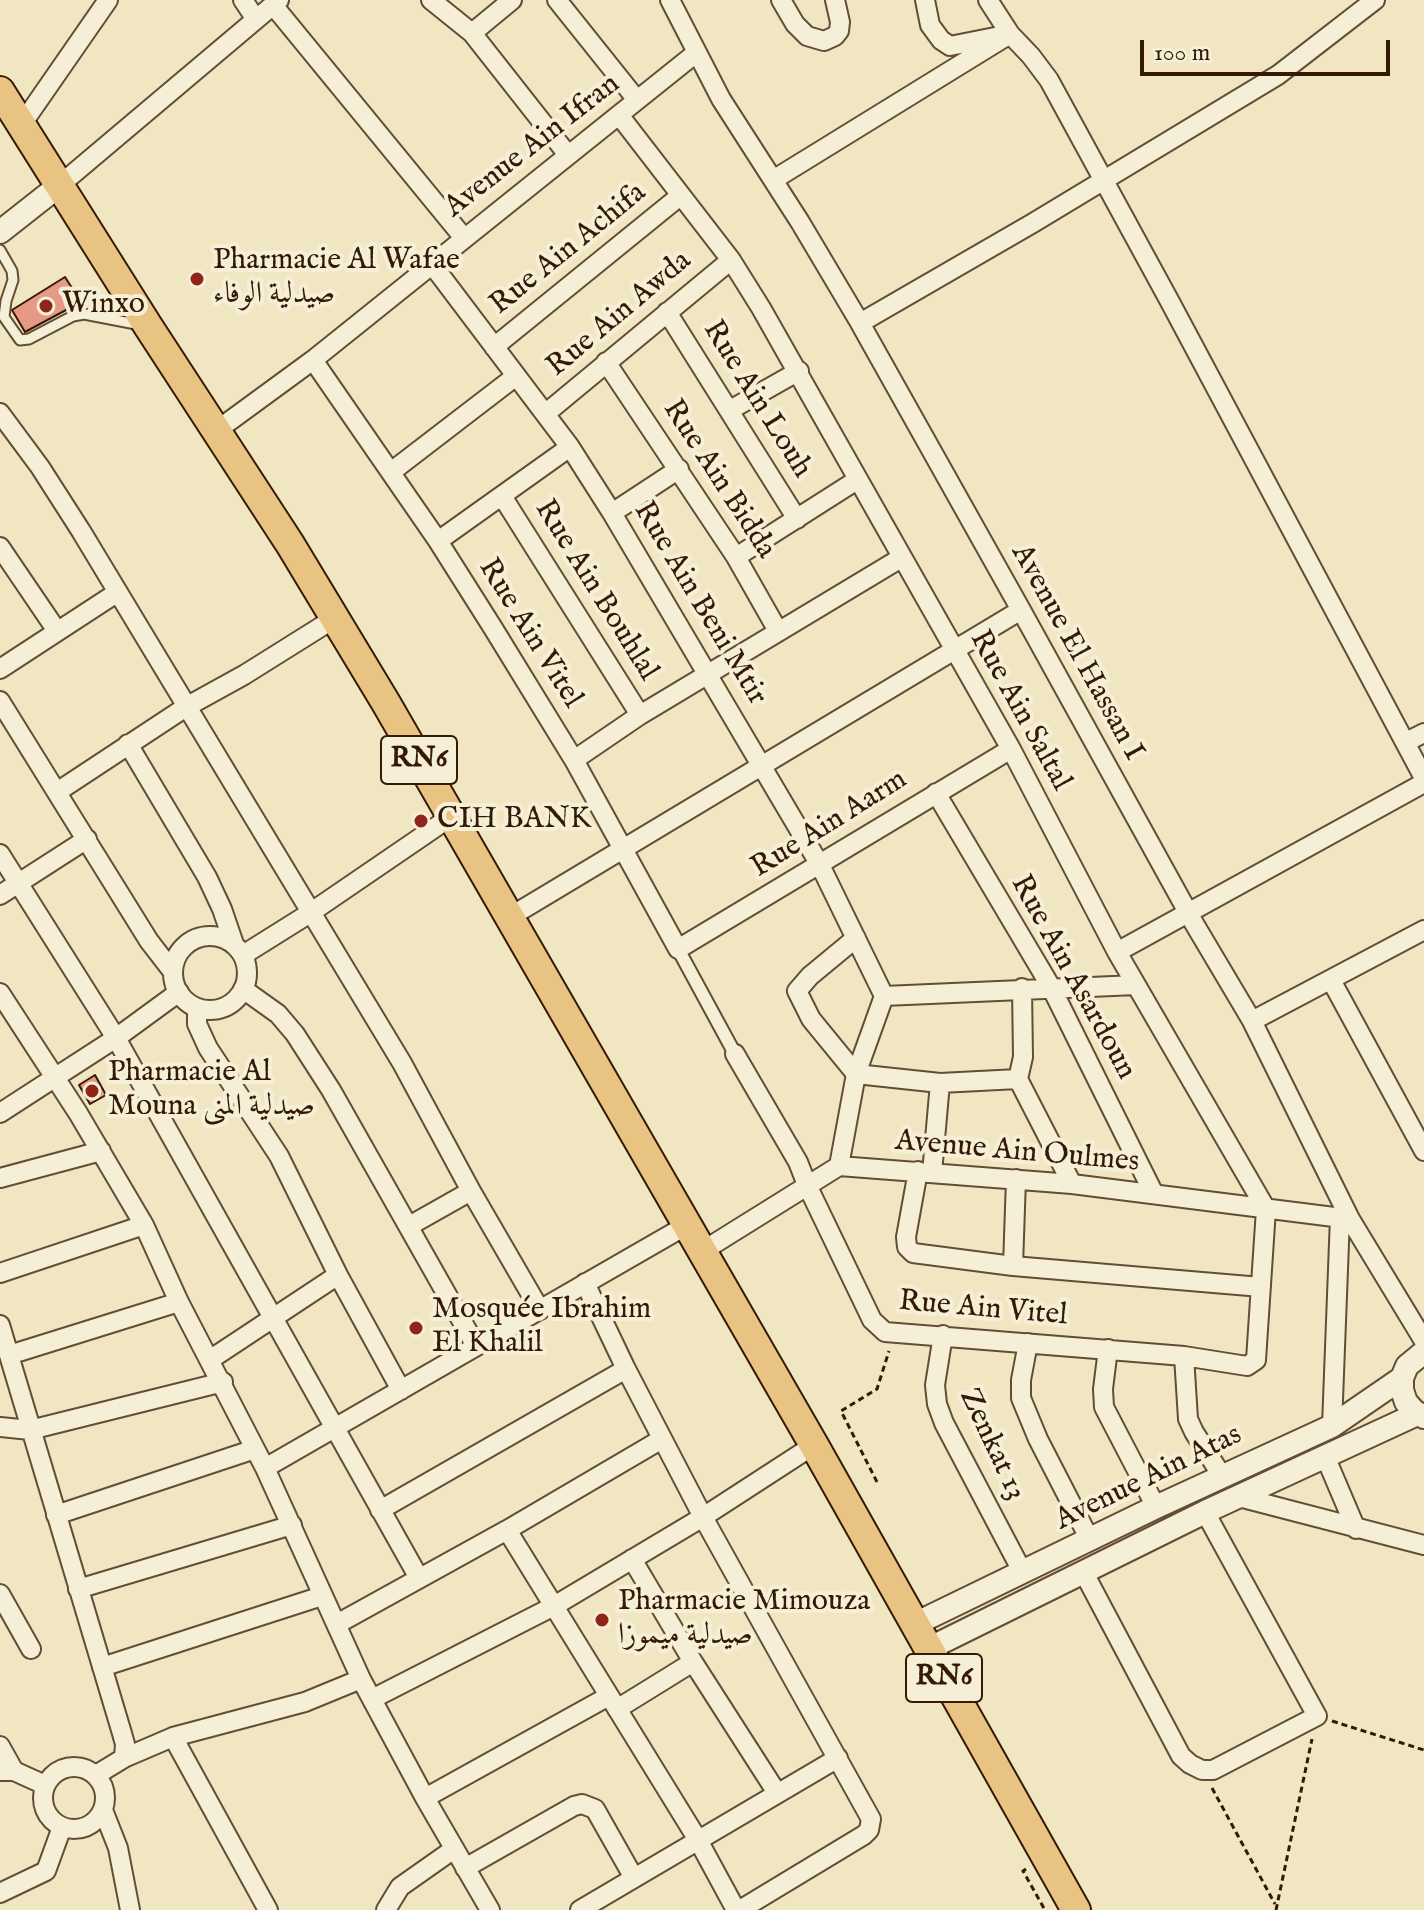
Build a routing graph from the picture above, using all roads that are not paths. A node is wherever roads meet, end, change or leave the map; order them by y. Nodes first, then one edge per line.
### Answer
1 (108, 0) edge
2 (243, 0) edge
3 (431, 0) edge
4 (512, 0) edge
5 (557, 0) edge
6 (670, 0) edge
7 (781, 0) edge
8 (835, 0) edge
9 (925, 0) edge
10 (988, 0) edge
11 (1375, 0) edge
12 (276, 2) edge
13 (255, 18) junction
14 (472, 33) junction
15 (1010, 34) junction
16 (696, 53) junction
17 (0, 91) edge
18 (637, 100) junction
19 (619, 115) junction
20 (22, 124) junction
21 (568, 155) junction
22 (773, 180) junction
23 (1105, 180) junction
24 (61, 184) junction
25 (680, 196) junction
26 (0, 232) edge
27 (464, 238) junction
28 (0, 250) edge
29 (731, 260) junction
30 (431, 263) junction
31 (667, 312) junction
32 (860, 323) junction
33 (148, 326) junction
34 (494, 347) junction
35 (313, 360) junction
36 (606, 362) junction
37 (799, 371) junction
38 (516, 376) junction
39 (730, 410) junction
40 (0, 413) edge
41 (545, 414) junction
42 (216, 431) junction
43 (570, 447) junction
44 (679, 469) junction
45 (391, 472) junction
46 (857, 480) junction
47 (502, 496) junction
48 (612, 513) junction
49 (797, 519) junction
50 (438, 541) junction
51 (0, 547) edge
52 (736, 557) junction
53 (901, 558) junction
54 (118, 592) junction
55 (1021, 610) junction
56 (335, 618) junction
57 (57, 631) junction
58 (778, 631) junction
59 (954, 652) junction
60 (0, 669) edge
61 (708, 674) junction
62 (0, 701) edge
63 (186, 707) junction
64 (640, 715) junction
65 (1424, 733) edge
66 (1406, 742) junction
67 (128, 744) junction
68 (1011, 749) junction
69 (574, 760) junction
70 (762, 767) junction
71 (1424, 781) edge
72 (57, 792) junction
73 (936, 793) junction
74 (452, 816) junction
75 (87, 839) junction
76 (622, 851) junction
77 (0, 854) edge
78 (820, 865) junction
79 (19, 883) junction
80 (0, 895) edge
81 (1188, 912) junction
82 (310, 913) junction
83 (508, 918) junction
84 (1424, 930) edge
85 (856, 938) junction
86 (678, 949) junction
87 (238, 950) junction
88 (1117, 952) junction
89 (173, 972) junction
90 (1331, 980) junction
91 (1136, 985) junction
92 (1051, 987) junction
93 (1022, 988) junction
94 (243, 989) junction
95 (179, 992) junction
96 (0, 993) edge
97 (884, 996) junction
98 (197, 1008) junction
99 (1252, 1021) junction
100 (116, 1038) junction
101 (735, 1054) joint
102 (856, 1074) junction
103 (56, 1078) junction
104 (1018, 1079) junction
105 (940, 1083) junction
106 (0, 1113) edge
107 (101, 1151) junction
108 (1424, 1151) edge
109 (839, 1166) junction
110 (925, 1172) junction
111 (0, 1178) edge
112 (1016, 1179) junction
113 (1072, 1184) junction
114 (807, 1185) junction
115 (471, 1191) junction
116 (1154, 1194) junction
117 (1266, 1209) junction
118 (1345, 1218) junction
119 (144, 1225) junction
120 (687, 1225) junction
121 (409, 1226) junction
122 (701, 1252) junction
123 (1013, 1266) junction
124 (0, 1273) edge
125 (338, 1275) junction
126 (585, 1283) junction
127 (1261, 1287) junction
128 (179, 1302) junction
129 (540, 1310) junction
130 (273, 1317) junction
131 (0, 1325) edge
132 (943, 1335) junction
133 (1028, 1343) junction
134 (476, 1346) junction
135 (1108, 1349) junction
136 (9, 1355) junction
137 (1416, 1355) edge
138 (1184, 1356) junction
139 (211, 1359) junction
140 (626, 1369) junction
141 (223, 1382) junction
142 (401, 1390) junction
143 (1419, 1414) edge
144 (1332, 1426) junction
145 (0, 1427) edge
146 (334, 1428) junction
147 (30, 1430) junction
148 (662, 1439) junction
149 (814, 1445) junction
150 (255, 1449) junction
151 (1325, 1456) junction
152 (265, 1468) junction
153 (1222, 1476) junction
154 (1239, 1497) junction
155 (1156, 1507) junction
156 (380, 1510) junction
157 (1205, 1512) junction
158 (56, 1515) junction
159 (703, 1517) junction
160 (292, 1525) junction
161 (1356, 1529) junction
162 (507, 1530) junction
163 (1090, 1540) junction
164 (1424, 1545) edge
165 (632, 1559) junction
166 (1023, 1573) junction
167 (1084, 1573) junction
168 (419, 1578) junction
169 (78, 1589) junction
170 (0, 1594) edge
171 (322, 1596) junction
172 (554, 1606) junction
173 (337, 1624) junction
174 (921, 1637) junction
175 (31, 1649) dead end
176 (693, 1662) junction
177 (102, 1667) junction
178 (361, 1679) junction
179 (372, 1699) junction
180 (613, 1703) junction
181 (173, 1737) junction
182 (0, 1746) edge
183 (124, 1758) junction
184 (838, 1758) junction
185 (7, 1771) edge
186 (96, 1775) junction
187 (45, 1785) junction
188 (777, 1793) junction
189 (425, 1798) junction
190 (103, 1810) junction
191 (62, 1827) junction
192 (698, 1840) junction
193 (454, 1849) junction
194 (465, 1868) junction
195 (634, 1878) junction
196 (0, 1893) edge
197 (259, 1907) edge
198 (130, 1910) edge
199 (386, 1910) edge
200 (490, 1910) edge
201 (580, 1910) edge
202 (738, 1910) edge
203 (1076, 1910) edge

1 - 20 street
2 - 13 street
3 - 14 street
4 - 14 street
5 - 18 street
6 - 16 street, Avenue El Hassan I
7 - 8 street
9 - 15 street
10 - 15 street
11 - 23 street
12 - 13 street
12 - 27 street
13 - 24 street
14 - 21 street
15 - 22 street
15 - 23 street
16 - 18 street, Avenue Ain Ifran
16 - 22 street, Avenue El Hassan I
17 - 20 main road, RN6
18 - 19 street, Avenue Ain Ifran
19 - 21 street, Avenue Ain Ifran
19 - 25 street, Rue Ain Saltal
20 - 24 main road, RN6
21 - 27 street, Avenue Ain Ifran
22 - 32 street, Avenue El Hassan I
23 - 32 street
23 - 66 street
24 - 26 street
24 - 33 main road, RN6
25 - 29 street, Rue Ain Saltal
25 - 34 street, Rue Ain Achifa
27 - 30 street, Avenue Ain Ifran
28 - 33 lane
29 - 31 street, Rue Ain Awda
29 - 37 street, Rue Ain Saltal
30 - 34 street, Rue Ain Beni Mtir
30 - 35 street, Avenue Ain Ifran
31 - 36 street, Rue Ain Awda
31 - 39 street, Rue Ain Louh
32 - 55 street, Avenue El Hassan I
33 - 42 main road, RN6
34 - 38 street, Rue Ain Beni Mtir
35 - 42 street, Avenue Ain Ifran
35 - 45 street, Rue Ain Vitel
36 - 41 street, Rue Ain Awda
36 - 44 street, Rue Ain Bidda
37 - 39 street
37 - 46 street, Rue Ain Saltal
38 - 41 street, Rue Ain Beni Mtir
38 - 45 street
39 - 49 street, Rue Ain Louh
40 - 54 street
41 - 43 street, Rue Ain Beni Mtir
42 - 56 main road, RN6
43 - 47 street
43 - 48 street, Rue Ain Beni Mtir
44 - 48 street
44 - 52 street, Rue Ain Bidda
45 - 50 street, Rue Ain Vitel
46 - 49 street
46 - 53 street, Rue Ain Saltal
47 - 50 street
47 - 64 street, Rue Ain Bouhlal
48 - 61 street, Rue Ain Beni Mtir
49 - 52 street
50 - 69 street, Rue Ain Vitel
51 - 57 street
52 - 58 street, Rue Ain Bidda
53 - 58 street
53 - 59 street, Rue Ain Saltal
54 - 57 street
54 - 63 street
55 - 59 street
55 - 81 street, Avenue El Hassan I
56 - 63 street
56 - 74 main road, RN6
57 - 60 street
58 - 61 street
59 - 68 street, Rue Ain Saltal
59 - 70 street
61 - 64 street
61 - 70 street, Rue Ain Beni Mtir
62 - 72 street
63 - 67 street
63 - 82 street
64 - 69 street
65 - 66 street
66 - 71 street
67 - 72 street
67 - 87 street
68 - 73 street, Rue Ain Aarm
68 - 88 street, Rue Ain Saltal
69 - 76 street, Rue Ain Vitel
70 - 76 street
70 - 78 street, Rue Ain Beni Mtir
71 - 81 street
72 - 75 street
73 - 78 street, Rue Ain Aarm
73 - 92 street, Rue Ain Asardoun
74 - 82 street
74 - 83 main road, RN6
75 - 79 street
75 - 89 street
76 - 83 street
76 - 86 street, Rue Ain Vitel
77 - 79 street
78 - 85 street, Rue Ain Beni Mtir
78 - 86 street, Rue Ain Aarm
79 - 80 street
79 - 100 street
81 - 88 street
81 - 99 street, Avenue El Hassan I
82 - 87 street
82 - 115 street
83 - 120 main road, RN6
84 - 90 street
85 - 97 street, Rue Ain Beni Mtir
85 - 102 street
86 - 101 street
87 - 89 street
87 - 94 street
88 - 91 street, Rue Ain Saltal
89 - 95 street
90 - 99 street
90 - 108 street
91 - 92 street
91 - 117 street, Rue Ain Saltal
92 - 93 street
92 - 116 street, Rue Ain Asardoun
93 - 97 street
93 - 104 street
94 - 98 street
94 - 121 street
95 - 98 street
95 - 100 street
96 - 103 street
97 - 102 street
98 - 125 street
99 - 118 street, Avenue El Hassan I
100 - 103 street
100 - 130 street
101 - 114 street, Rue Ain Vitel
102 - 105 street
102 - 109 street
103 - 106 street
103 - 107 street
104 - 105 street
104 - 113 street
105 - 110 street
107 - 111 street
107 - 119 street
109 - 110 street, Avenue Ain Oulmes
109 - 114 street
110 - 112 street, Avenue Ain Oulmes
110 - 123 street
112 - 113 street, Avenue Ain Oulmes
112 - 123 street
113 - 116 street, Avenue Ain Oulmes
114 - 122 street
114 - 132 street, Rue Ain Vitel
115 - 121 street
115 - 129 street
116 - 117 street, Avenue Ain Oulmes
117 - 118 street, Avenue Ain Oulmes
117 - 127 street
118 - 137 street, Avenue El Hassan I
118 - 144 street
119 - 124 street
119 - 128 street
120 - 122 main road, RN6
120 - 126 street
121 - 134 street
122 - 149 main road, RN6
123 - 127 street
125 - 130 street
125 - 142 street
126 - 129 street
126 - 140 street
127 - 138 street, Rue Ain Vitel
128 - 136 street
128 - 139 street
129 - 134 street
130 - 139 street
130 - 146 street
131 - 136 street
132 - 133 street, Rue Ain Vitel
132 - 166 street, Zenkat 13
133 - 135 street, Rue Ain Vitel
133 - 163 street
134 - 142 street
135 - 138 street, Rue Ain Vitel
135 - 155 street
136 - 147 street
137 - 143 street
137 - 144 street, Avenue Ain Atas
138 - 153 street
139 - 141 street
140 - 148 street
140 - 156 street
141 - 147 street
141 - 150 street
142 - 146 street
143 - 151 street, Avenue Ain Atas
144 - 153 street, Avenue Ain Atas
145 - 147 street
146 - 152 street
146 - 156 street
147 - 158 street
148 - 159 street
148 - 162 street
149 - 159 street
149 - 174 main road, RN6
150 - 152 street
150 - 158 street
151 - 154 street, Avenue Ain Atas
151 - 161 street
152 - 160 street
153 - 155 street, Avenue Ain Atas
154 - 157 street, Avenue Ain Atas
154 - 161 street
155 - 163 street, Avenue Ain Atas
156 - 168 street
157 - 167 street, Avenue Ain Atas
157 - 167 street
158 - 169 street
159 - 165 street
159 - 184 street
160 - 169 street
160 - 171 street
161 - 164 street
162 - 168 street
162 - 172 street
163 - 166 street, Avenue Ain Atas
165 - 172 street
165 - 176 street
166 - 174 street, Avenue Ain Atas
167 - 174 street, Avenue Ain Atas
168 - 173 street
169 - 177 street
170 - 175 street
171 - 173 street
171 - 177 street
172 - 179 street
172 - 180 street
173 - 178 street
174 - 203 main road, RN6
176 - 180 street
176 - 188 street
177 - 183 street
178 - 179 street
178 - 181 street
179 - 189 street
180 - 189 street
180 - 192 street
181 - 183 street
181 - 197 street
182 - 185 street
183 - 186 street
184 - 188 street
184 - 202 street
185 - 187 street
186 - 187 street
186 - 190 street
187 - 191 street
188 - 192 street
189 - 193 street
190 - 191 street
190 - 198 street
191 - 196 street
192 - 195 street
192 - 202 street
193 - 194 street
193 - 199 street
194 - 195 street
194 - 200 street
195 - 201 street

